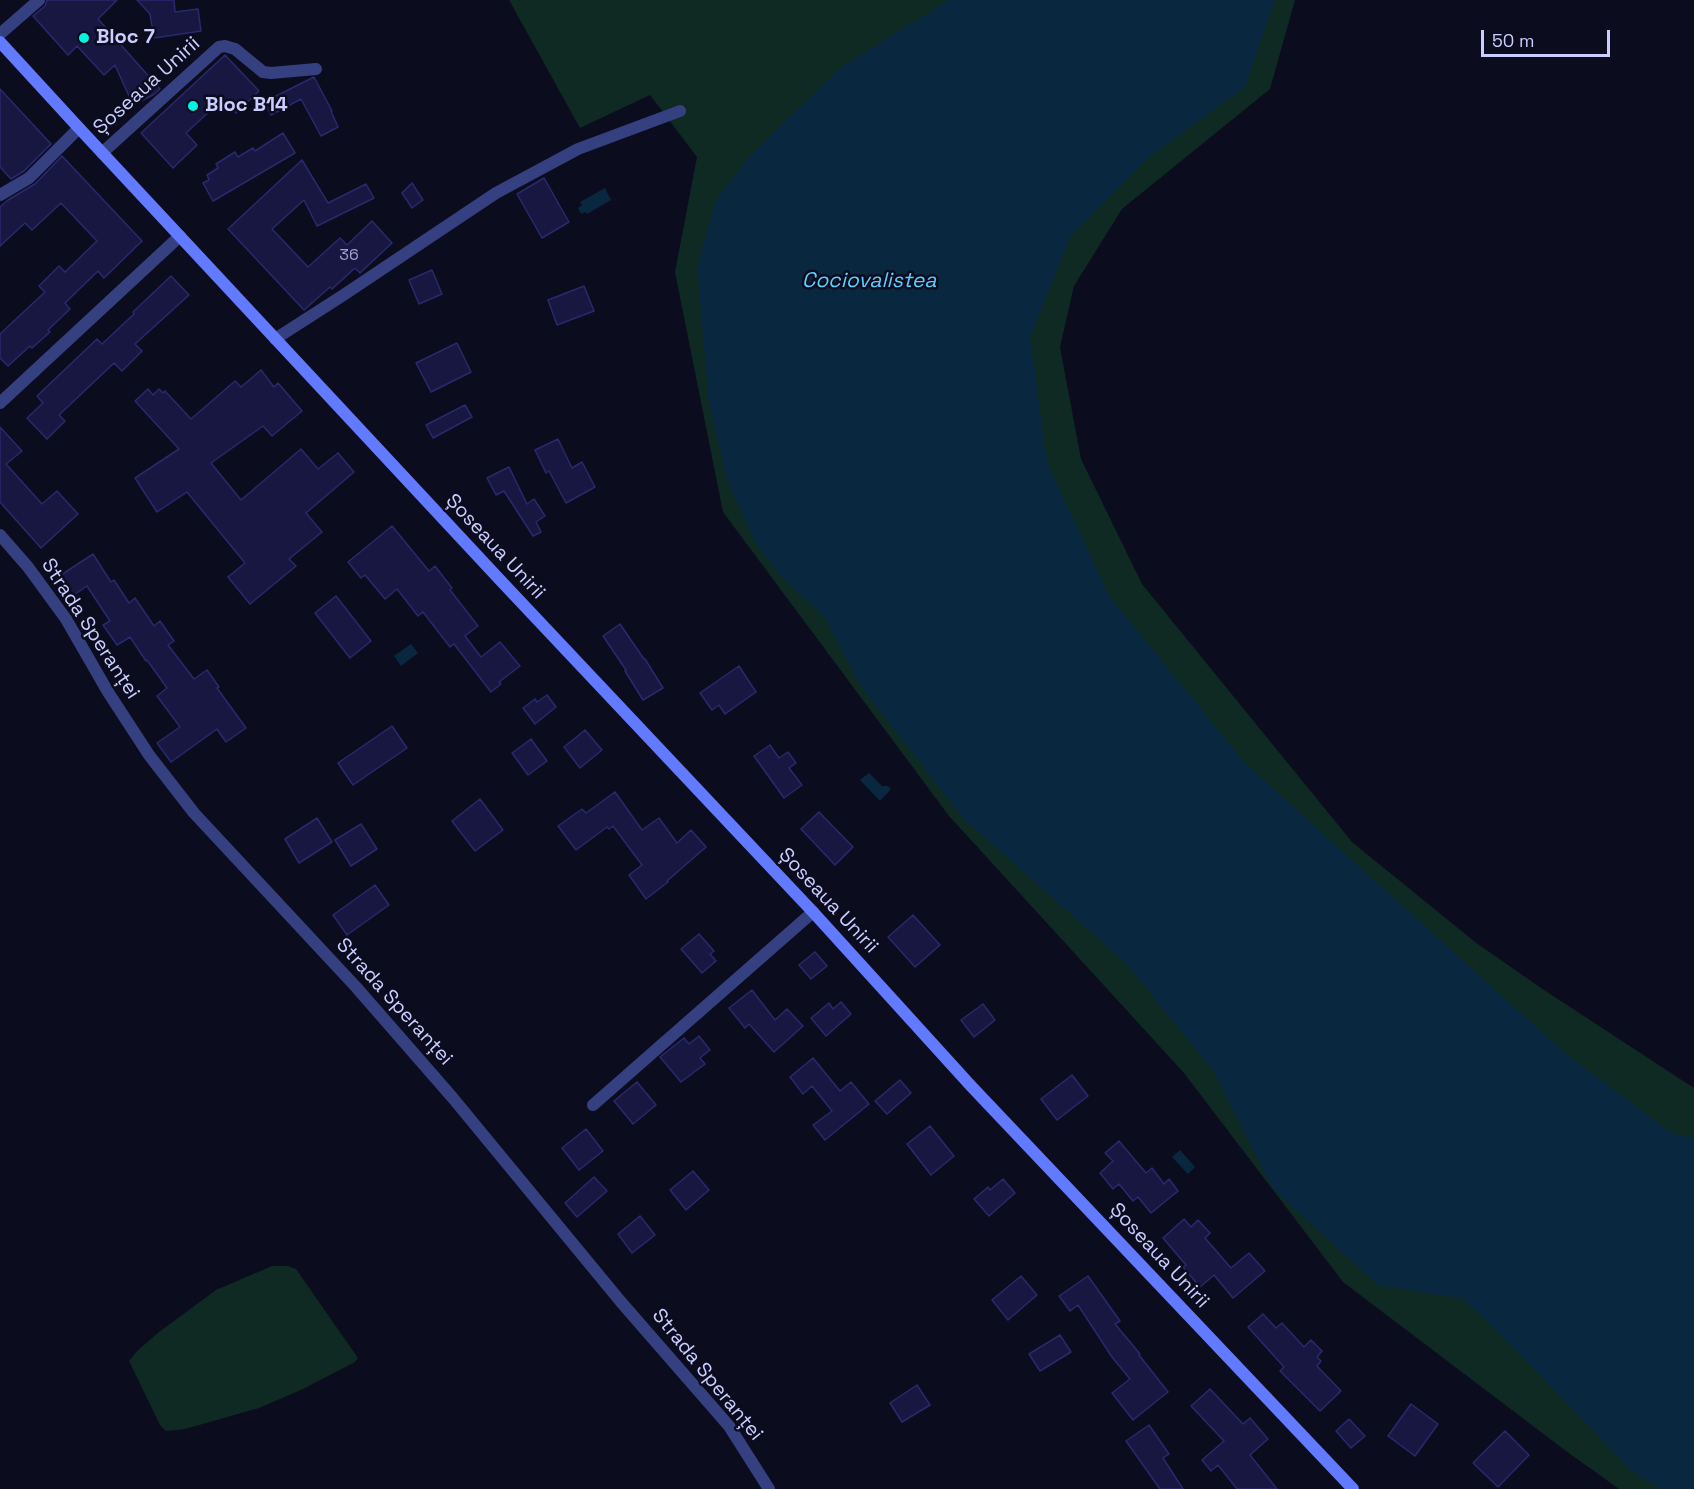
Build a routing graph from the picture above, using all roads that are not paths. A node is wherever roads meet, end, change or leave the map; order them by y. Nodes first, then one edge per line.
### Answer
1 (39, 0) edge
2 (0, 34) edge
3 (0, 42) edge
4 (316, 69) dead end
5 (680, 111) dead end
6 (79, 128) junction
7 (102, 153) junction
8 (0, 195) edge
9 (180, 236) junction
10 (275, 339) junction
11 (0, 403) edge
12 (0, 535) edge
13 (813, 912) junction
14 (593, 1105) dead end
15 (769, 1489) edge
16 (1353, 1489) edge

1 - 2 street
3 - 6 main road, Șoseaua Unirii
4 - 7 street, Șoseaua Unirii
5 - 10 street
6 - 7 main road, Șoseaua Unirii
6 - 8 street, Șoseaua Unirii
7 - 9 main road, Șoseaua Unirii
9 - 10 main road, Șoseaua Unirii
9 - 11 street
10 - 13 main road, Șoseaua Unirii
12 - 15 street, Strada Speranței
13 - 14 street
13 - 16 main road, Șoseaua Unirii

